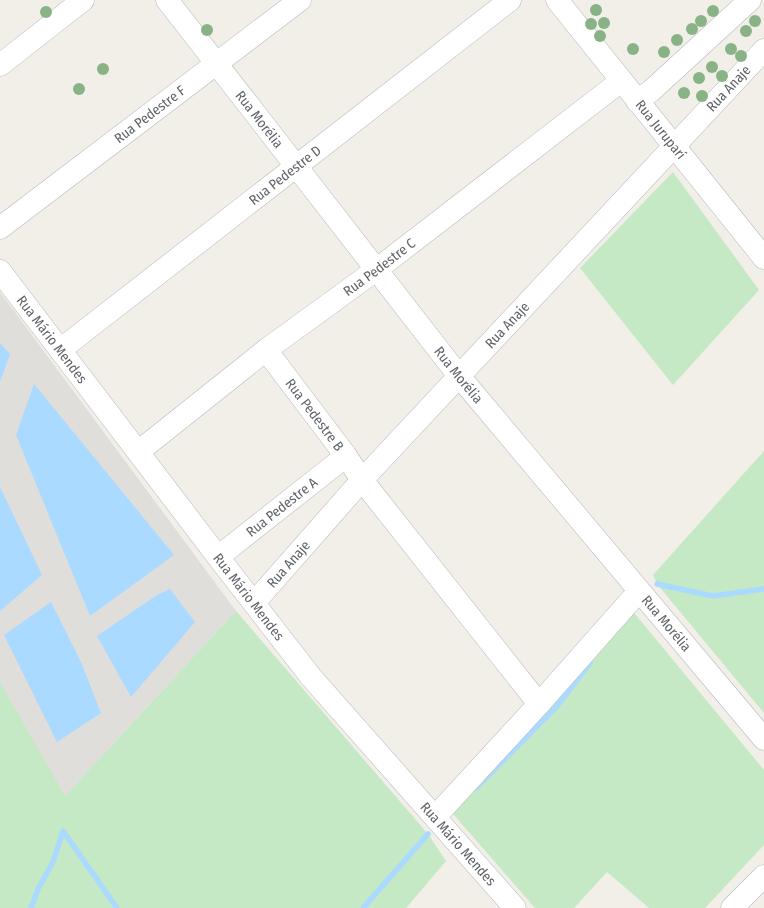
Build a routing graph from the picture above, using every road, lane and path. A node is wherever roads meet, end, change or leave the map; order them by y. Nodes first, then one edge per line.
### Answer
1 (83, 0) edge
2 (167, 0) edge
3 (300, 0) edge
4 (510, 0) edge
5 (557, 0) edge
6 (750, 0) edge
7 (764, 50) edge
8 (0, 65) edge
9 (216, 65) junction
10 (621, 81) junction
11 (638, 101) junction
12 (675, 145) junction
13 (295, 167) junction
14 (0, 228) edge
15 (764, 258) edge
16 (376, 270) junction
17 (0, 271) edge
18 (60, 350) junction
19 (266, 350) junction
20 (459, 376) junction
21 (138, 452) junction
22 (346, 456) junction
23 (362, 480) junction
24 (218, 557) junction
25 (639, 591) junction
26 (254, 603) junction
27 (539, 704) junction
28 (764, 739) edge
29 (435, 817) junction
30 (764, 876) edge
31 (515, 908) edge
32 (732, 908) edge

1 - 8 street
2 - 9 street, Rua Morélia
3 - 9 street, Rua Pedestre F
4 - 13 street, Rua Pedestre D
5 - 10 street, Rua Juruparí
6 - 11 street
7 - 12 street, Rua Anaje
9 - 13 street, Rua Morélia
9 - 14 street, Rua Pedestre F
10 - 11 street, Rua Juruparí
10 - 16 street, Rua Pedestre C
11 - 12 street, Rua Juruparí
12 - 15 street, Rua Juruparí
12 - 20 street, Rua Anaje
13 - 16 street, Rua Morélia
13 - 18 street, Rua Pedestre D
16 - 19 street, Rua Pedestre C
16 - 20 street, Rua Morélia
17 - 18 street, Rua Mário Mendes
18 - 21 street, Rua Mário Mendes
19 - 21 street, Rua Pedestre C
19 - 22 street, Rua Pedestre B
20 - 23 street, Rua Anaje
20 - 25 street, Rua Morélia
21 - 24 street, Rua Mário Mendes
22 - 23 street, Rua Pedestre B
22 - 24 street, Rua Pedestre A
23 - 26 street, Rua Anaje
23 - 27 street, Rua Pedestre B
24 - 26 street, Rua Mário Mendes
25 - 27 street
25 - 28 street, Rua Morélia
26 - 29 street, Rua Mário Mendes
27 - 29 street
29 - 31 street, Rua Mário Mendes
30 - 32 street

